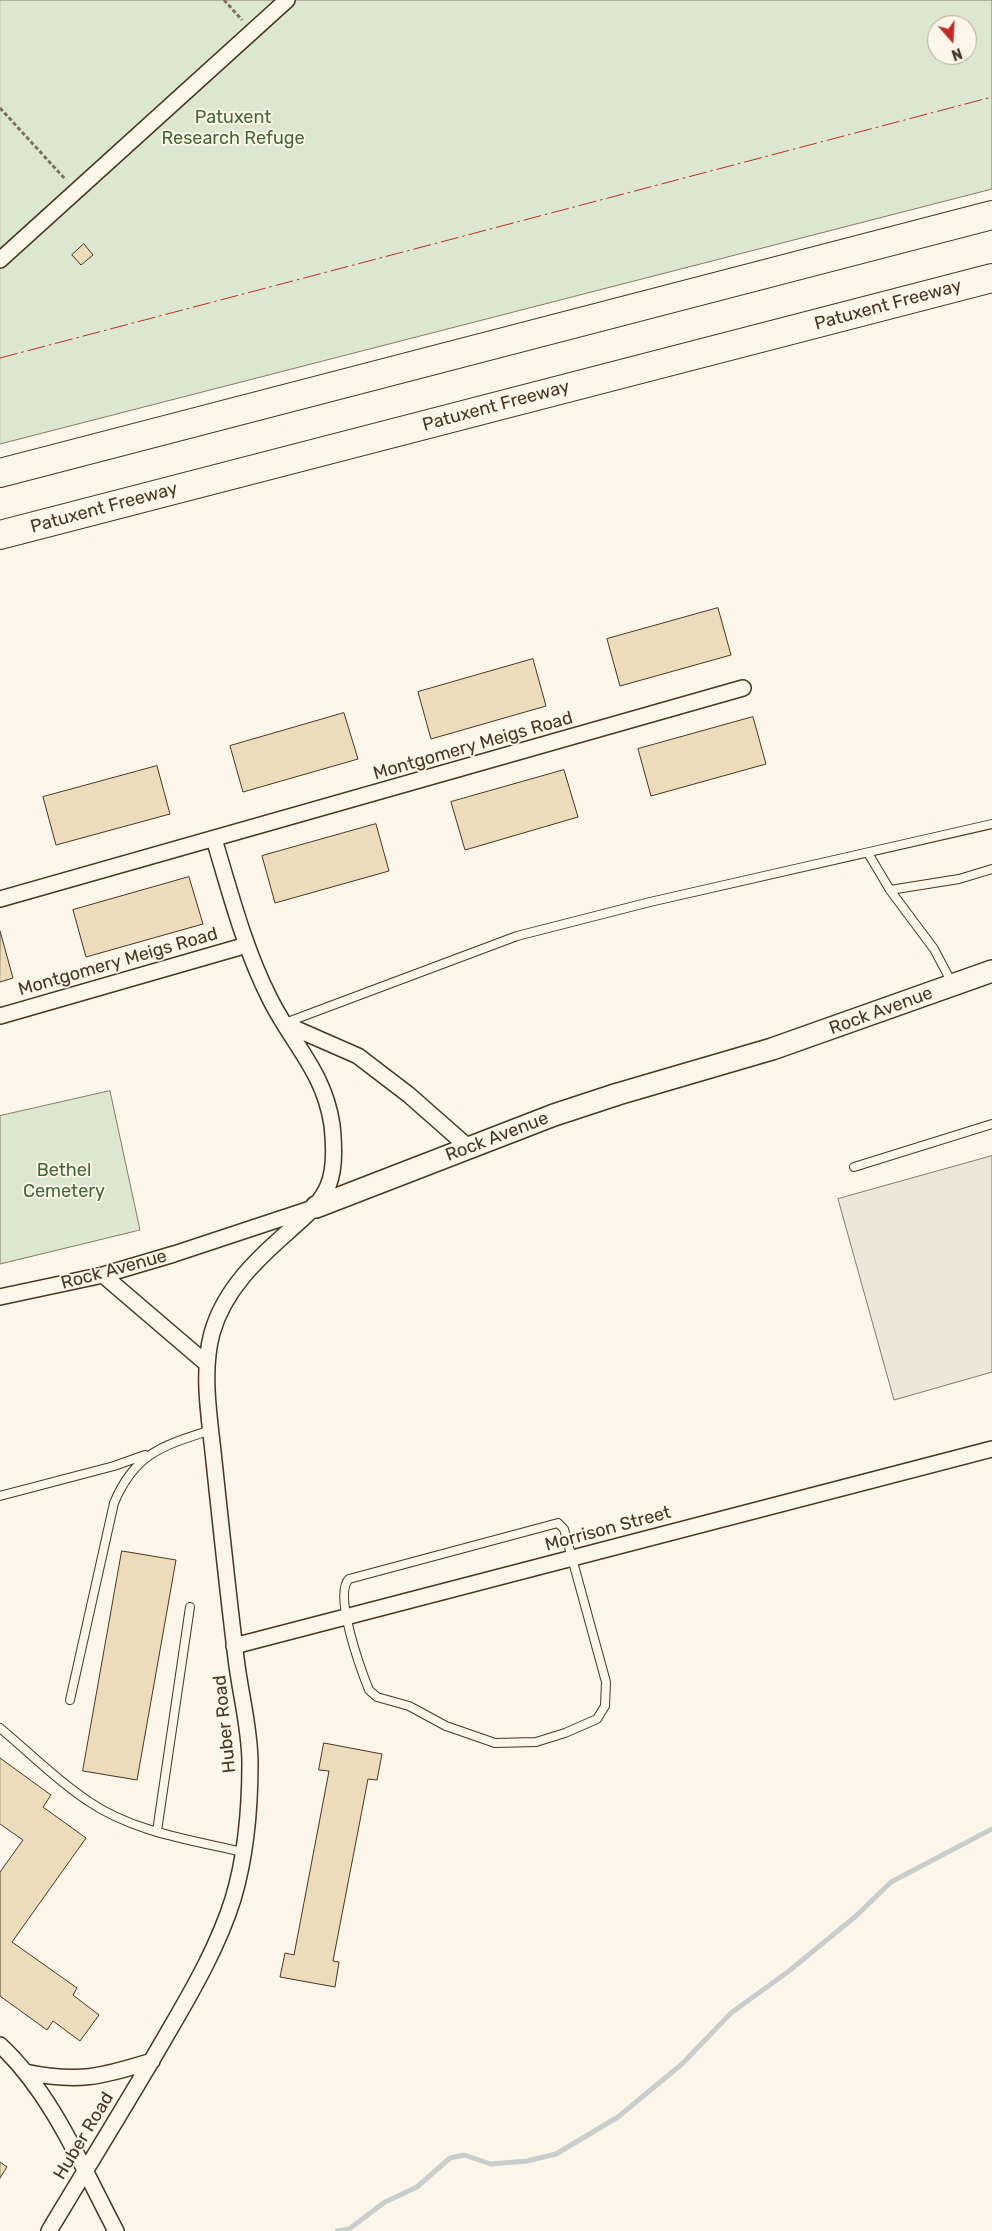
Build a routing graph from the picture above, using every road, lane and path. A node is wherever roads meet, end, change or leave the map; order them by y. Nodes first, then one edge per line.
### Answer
1 (224, 0) edge
2 (287, 0) edge
3 (252, 32) junction
4 (0, 108) edge
5 (76, 191) junction
6 (992, 216) edge
7 (0, 260) edge
8 (992, 278) edge
9 (0, 473) edge
10 (0, 535) edge
11 (743, 688) dead end
12 (992, 824) edge
13 (214, 839) junction
14 (868, 853) junction
15 (992, 870) edge
16 (890, 890) junction
17 (0, 899) edge
18 (247, 945) junction
19 (992, 971) edge
20 (953, 985) junction
21 (0, 1016) edge
22 (283, 1023) junction
23 (992, 1124) edge
24 (468, 1147) junction
25 (854, 1167) dead end
26 (316, 1207) junction
27 (103, 1275) junction
28 (0, 1298) edge
29 (207, 1364) junction
30 (211, 1430) junction
31 (992, 1450) edge
32 (151, 1453) junction
33 (2, 1494) edge
34 (572, 1558) junction
35 (190, 1607) dead end
36 (346, 1617) junction
37 (234, 1646) junction
38 (70, 1700) dead end
39 (0, 1728) edge
40 (158, 1831) junction
41 (243, 1852) junction
42 (0, 2045) edge
43 (152, 2061) junction
44 (25, 2072) junction
45 (84, 2172) junction
46 (49, 2231) edge
47 (116, 2231) edge

1 - 3 path
2 - 3 street
3 - 5 street
4 - 5 path
5 - 7 street
6 - 9 highway
8 - 10 highway, Patuxent Freeway
11 - 13 street, Montgomery Meigs Road
12 - 14 lane
13 - 17 street, Montgomery Meigs Road
13 - 18 street, Montgomery Meigs Road
14 - 16 lane
14 - 22 lane
15 - 16 lane
16 - 20 lane
18 - 21 street, Montgomery Meigs Road
18 - 22 street, Montgomery Meigs Road
19 - 20 street, Rock Avenue
20 - 24 street, Rock Avenue
22 - 24 street
22 - 26 street, Montgomery Meigs Road
23 - 25 lane
24 - 26 street, Rock Avenue
26 - 27 street, Rock Avenue
26 - 29 street, Huber Road
27 - 28 street, Rock Avenue
27 - 29 street
29 - 30 street, Huber Road
30 - 32 lane
30 - 37 street, Huber Road
31 - 34 street, Morrison Street
32 - 33 lane
32 - 38 lane
34 - 36 street, Morrison Street
34 - 36 lane
34 - 36 lane
35 - 40 lane
36 - 37 street, Morrison Street
37 - 41 street, Huber Road
39 - 40 lane
40 - 41 lane
41 - 43 street, Huber Road
42 - 44 street
43 - 44 street, Huber Road
43 - 45 street, Huber Road
44 - 45 street
45 - 46 street, Huber Road
45 - 47 street

